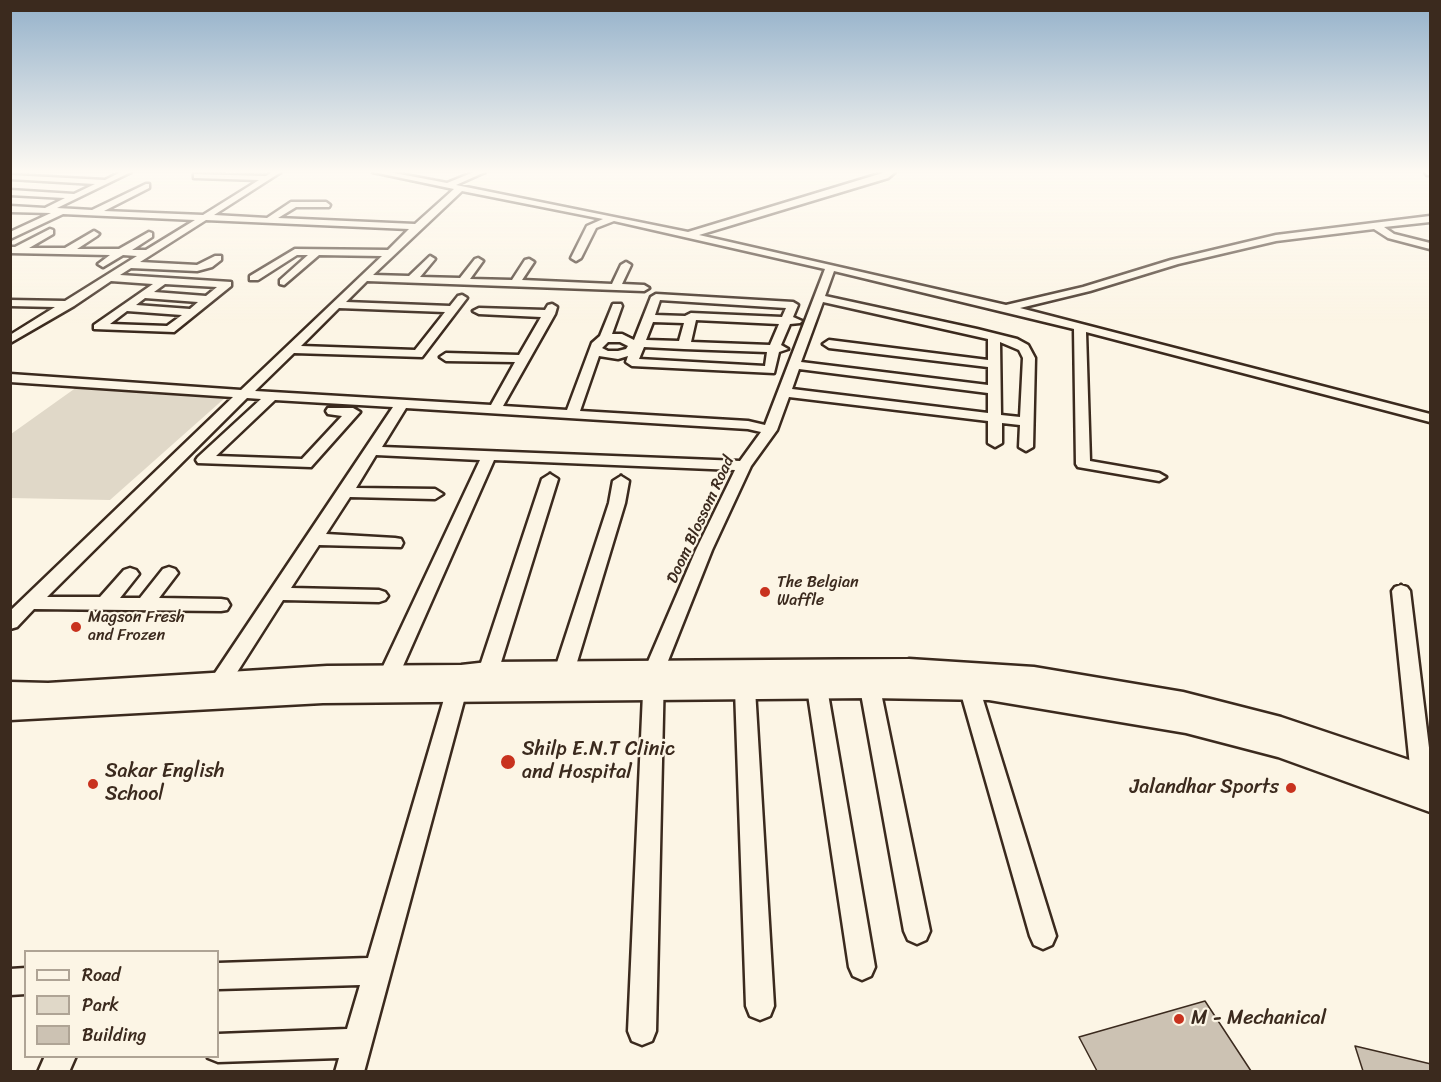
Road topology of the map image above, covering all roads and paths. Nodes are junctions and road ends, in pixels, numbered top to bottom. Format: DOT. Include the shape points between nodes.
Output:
graph roads {
  1 [pos="38,222"];
  2 [pos="196,222"];
  3 [pos="335,222"];
  4 [pos="422,222"];
  5 [pos="602,222"];
  6 [pos="634,222"];
  7 [pos="730,222"];
  8 [pos="1396,222"];
  9 [pos="1374,225"];
  10 [pos="417,227"];
  11 [pos="50,232"];
  12 [pos="94,234"];
  13 [pos="149,235"];
  14 [pos="688,235"];
  15 [pos="10,236"];
  16 [pos="1431,246"];
  17 [pos="14,250"];
  18 [pos="67,251"];
  19 [pos="318,251"];
  20 [pos="122,252"];
  21 [pos="150,253"];
  22 [pos="390,253"];
  23 [pos="218,258"];
  24 [pos="576,258"];
  25 [pos="430,259"];
  26 [pos="478,261"];
  27 [pos="529,262"];
  28 [pos="103,264"];
  29 [pos="130,265"];
  30 [pos="626,265"];
  31 [pos="830,269"];
  32 [pos="109,278"];
  33 [pos="254,278"];
  34 [pos="366,278"];
  35 [pos="412,279"];
  36 [pos="163,281"];
  37 [pos="463,281"];
  38 [pos="284,282"];
  39 [pos="515,283"];
  40 [pos="616,286"];
  41 [pos="644,288"];
  42 [pos="143,295"];
  43 [pos="462,298"];
  44 [pos="819,298"];
  45 [pos="208,299"];
  46 [pos="10,303"];
  47 [pos="70,304"];
  48 [pos="338,305"];
  49 [pos="617,306"];
  50 [pos="126,308"];
  51 [pos="1006,308"];
  52 [pos="452,311"];
  53 [pos="479,311"];
  54 [pos="192,312"];
  55 [pos="648,318"];
  56 [pos="690,320"];
  57 [pos="786,321"];
  58 [pos="810,322"];
  59 [pos="1080,326"];
  60 [pos="994,337"];
  61 [pos="605,338"];
  62 [pos="10,340"];
  63 [pos="639,343"];
  64 [pos="830,344"];
  65 [pos="684,345"];
  66 [pos="291,349"];
  67 [pos="774,349"];
  68 [pos="597,350"];
  69 [pos="800,350"];
  70 [pos="418,354"];
  71 [pos="446,357"];
  72 [pos="524,359"];
  73 [pos="994,364"];
  74 [pos="794,365"];
  75 [pos="408,368"];
  76 [pos="10,378"];
  77 [pos="994,390"];
  78 [pos="784,392"];
  79 [pos="244,394"];
  80 [pos="272,396"];
  81 [pos="331,400"];
  82 [pos="402,404"];
  83 [pos="494,411"];
  84 [pos="572,415"];
  85 [pos="1431,417"];
  86 [pos="995,418"];
  87 [pos="1026,422"];
  88 [pos="770,430"];
  89 [pos="995,443"];
  90 [pos="1026,447"];
  91 [pos="372,451"];
  92 [pos="490,454"];
  93 [pos="744,466"];
  94 [pos="1159,477"];
  95 [pos="550,479"];
  96 [pos="621,481"];
  97 [pos="345,492"];
  98 [pos="435,494"];
  99 [pos="313,539"];
  100 [pos="395,543"];
  101 [pos="169,573"];
  102 [pos="130,574"];
  103 [pos="1401,591"];
  104 [pos="277,594"];
  105 [pos="379,596"];
  106 [pos="31,603"];
  107 [pos="104,604"];
  108 [pos="145,604"];
  109 [pos="221,606"];
  110 [pos="10,622"];
  111 [pos="488,672"];
  112 [pos="564,672"];
  113 [pos="389,675"];
  114 [pos="654,680"];
  115 [pos="459,684"];
  116 [pos="981,684"];
  117 [pos="817,688"];
  118 [pos="870,688"];
  119 [pos="745,689"];
  120 [pos="216,690"];
  121 [pos="10,692"];
  122 [pos="10,709"];
  123 [pos="1428,785"];
  124 [pos="917,932"];
  125 [pos="1043,936"];
  126 [pos="862,967"];
  127 [pos="377,971"];
  128 [pos="219,976"];
  129 [pos="760,1006"];
  130 [pos="642,1031"];
  131 [pos="357,1043"];
  132 [pos="219,1048"];
  133 [pos="61,1058"];
  134 [pos="52,1071"];
  135 [pos="349,1071"];
  1 -- 15 [label="street"];
  2 -- 21 [label="street"];
  3 -- 10 [label="street"];
  4 -- 10 [label="street"];
  5 -- 24 [label="street" via="592,226"];
  6 -- 14 [label="street"];
  7 -- 14 [label="street"];
  8 -- 9 [label="street"];
  9 -- 16 [label="street" via="1391,236"];
  9 -- 51 [label="street" via="1276,238"];
  10 -- 22 [label="street"];
  11 -- 17 [label="street"];
  12 -- 18 [label="street"];
  13 -- 20 [label="street"];
  14 -- 31 [label="street"];
  17 -- 18 [label="street"];
  18 -- 20 [label="street"];
  19 -- 22 [label="street"];
  19 -- 33 [label="street" via="296,252"];
  19 -- 38 [label="street"];
  20 -- 21 [label="street"];
  20 -- 28 [label="street"];
  21 -- 29 [label="street"];
  22 -- 34 [label="street"];
  23 -- 29 [label="street" via="197,268"];
  25 -- 35 [label="street"];
  26 -- 37 [label="street"];
  27 -- 39 [label="street"];
  29 -- 32 [label="street"];
  30 -- 40 [label="street"];
  31 -- 44 [label="street, Doom Blossom Road"];
  31 -- 51 [label="street"];
  32 -- 36 [label="street"];
  32 -- 47 [label="street"];
  34 -- 35 [label="street"];
  34 -- 48 [label="street"];
  35 -- 37 [label="street"];
  36 -- 42 [label="street"];
  36 -- 45 [label="street" via="227,284"];
  37 -- 39 [label="street"];
  39 -- 40 [label="street" via="568,280"];
  40 -- 41 [label="street"];
  42 -- 45 [label="street"];
  42 -- 50 [label="street"];
  43 -- 52 [label="street"];
  44 -- 58 [label="street, Doom Blossom Road"];
  44 -- 60 [label="street"];
  45 -- 54 [label="street"];
  46 -- 47 [label="street"];
  47 -- 62 [label="street"];
  48 -- 52 [label="street"];
  48 -- 66 [label="street"];
  49 -- 61 [label="street"];
  50 -- 54 [label="street"];
  50 -- 54 [label="street" via="98,327 170,330"];
  51 -- 59 [label="street"];
  52 -- 70 [label="street"];
  53 -- 72 [label="street" via="550,310"];
  55 -- 56 [label="street"];
  55 -- 57 [label="street" via="656,297 793,305"];
  55 -- 63 [label="street"];
  56 -- 57 [label="street" via="691,316"];
  56 -- 65 [label="street"];
  57 -- 58 [label="street"];
  57 -- 67 [label="street"];
  58 -- 69 [label="street, Doom Blossom Road"];
  59 -- 85 [label="street"];
  59 -- 94 [label="street" via="1083,464"];
  60 -- 73 [label="street"];
  60 -- 87 [label="street" via="1019,345 1029,358"];
  61 -- 68 [label="street" via="598,343"];
  61 -- 68 [label="street" via="622,338 635,345 631,352 618,355"];
  63 -- 65 [label="street"];
  63 -- 67 [label="street" via="632,362 770,370"];
  64 -- 73 [label="street"];
  65 -- 67 [label="street"];
  66 -- 70 [label="street"];
  66 -- 79 [label="street"];
  67 -- 69 [label="street"];
  68 -- 84 [label="street"];
  69 -- 74 [label="street, Doom Blossom Road"];
  70 -- 75 [label="street"];
  71 -- 72 [label="street"];
  72 -- 83 [label="street"];
  73 -- 77 [label="street"];
  74 -- 77 [label="street"];
  74 -- 78 [label="street, Doom Blossom Road"];
  76 -- 79 [label="street"];
  77 -- 86 [label="street"];
  78 -- 86 [label="street"];
  78 -- 88 [label="street, Doom Blossom Road"];
  79 -- 80 [label="street"];
  79 -- 106 [label="street"];
  80 -- 81 [label="street"];
  80 -- 81 [label="street" via="203,460 306,464 353,412 324,411"];
  81 -- 82 [label="street"];
  82 -- 83 [label="street"];
  82 -- 91 [label="street"];
  83 -- 84 [label="street"];
  84 -- 88 [label="street"];
  86 -- 87 [label="street"];
  86 -- 89 [label="street"];
  87 -- 90 [label="street"];
  88 -- 93 [label="street, Doom Blossom Road"];
  91 -- 92 [label="street"];
  91 -- 97 [label="street"];
  92 -- 93 [label="street"];
  92 -- 113 [label="street"];
  93 -- 114 [label="street, Doom Blossom Road" via="704,550"];
  95 -- 111 [label="street"];
  96 -- 112 [label="street"];
  97 -- 98 [label="street"];
  97 -- 99 [label="street"];
  99 -- 100 [label="street"];
  99 -- 104 [label="street"];
  101 -- 108 [label="street"];
  102 -- 107 [label="street"];
  103 -- 123 [label="street"];
  104 -- 105 [label="street"];
  104 -- 120 [label="street"];
  106 -- 107 [label="street"];
  106 -- 110 [label="street"];
  107 -- 108 [label="street"];
  108 -- 109 [label="street"];
  111 -- 112 [label="main road"];
  111 -- 115 [label="main road"];
  112 -- 114 [label="main road"];
  113 -- 115 [label="main road"];
  113 -- 120 [label="main road"];
  114 -- 115 [label="main road"];
  114 -- 116 [label="main road" via="909,669"];
  114 -- 119 [label="main road"];
  114 -- 130 [label="street"];
  115 -- 120 [label="main road" via="323,693"];
  115 -- 127 [label="street"];
  116 -- 118 [label="main road"];
  116 -- 123 [label="main road" via="1197,724"];
  116 -- 125 [label="street"];
  117 -- 118 [label="main road"];
  117 -- 119 [label="main road"];
  117 -- 126 [label="street"];
  118 -- 124 [label="street"];
  119 -- 129 [label="street"];
  120 -- 121 [label="main road"];
  120 -- 122 [label="main road"];
  127 -- 128 [label="street"];
  127 -- 131 [label="street"];
  131 -- 132 [label="street"];
  131 -- 135 [label="street"];
  133 -- 134 [label="street"];
}
